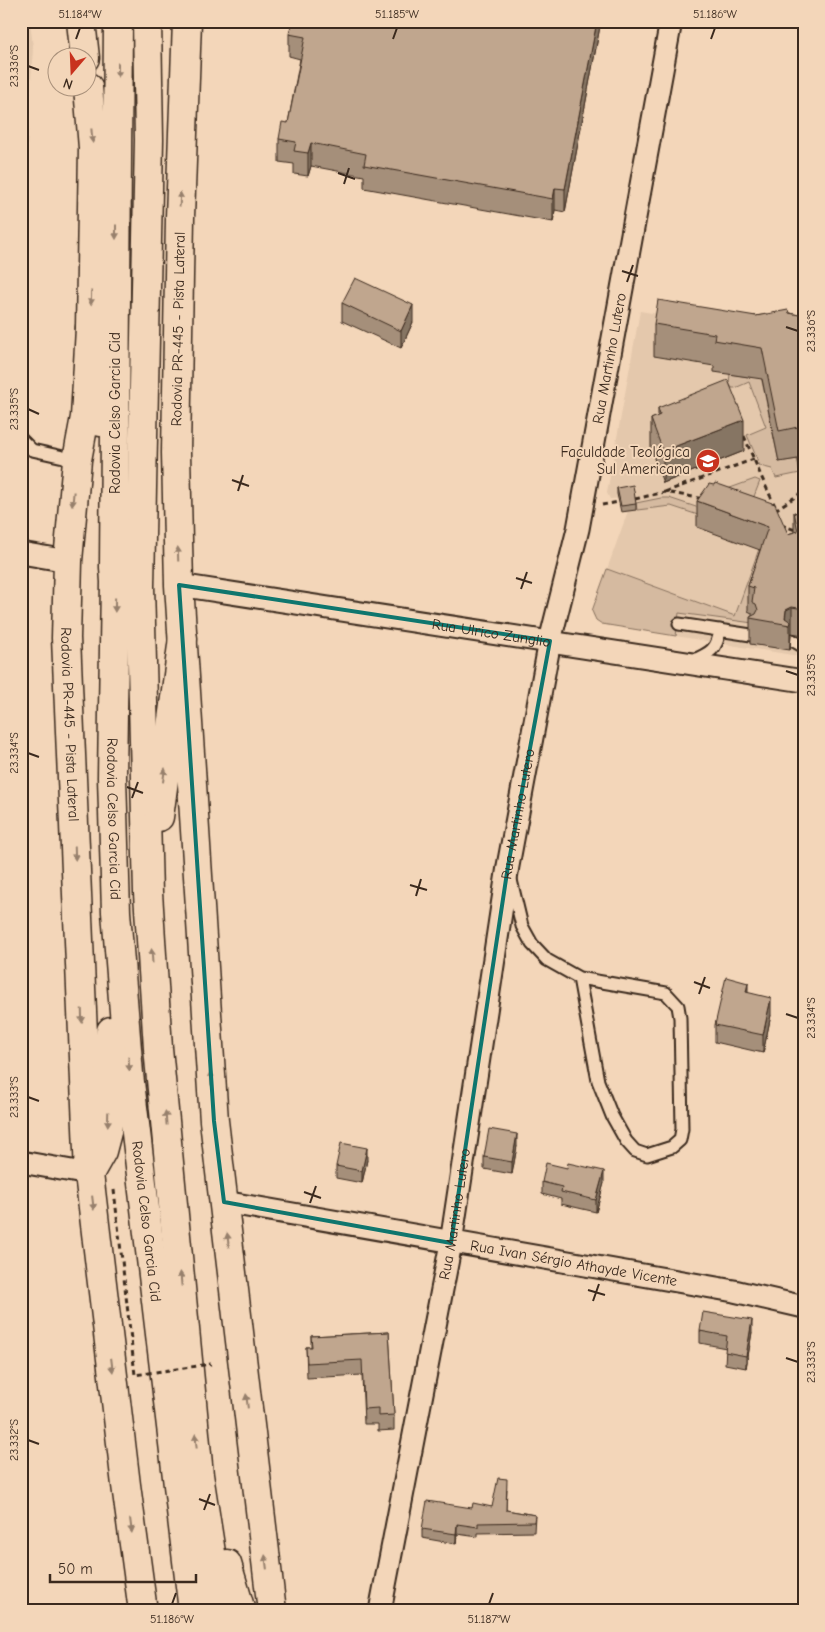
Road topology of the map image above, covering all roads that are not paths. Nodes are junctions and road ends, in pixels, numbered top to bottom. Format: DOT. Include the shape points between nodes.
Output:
graph roads {
  1 [pos="81,21"];
  2 [pos="118,21"];
  3 [pos="147,21"];
  4 [pos="187,21"];
  5 [pos="671,21"];
  6 [pos="84,48"];
  7 [pos="89,98"];
  8 [pos="90,328"];
  9 [pos="21,439"];
  10 [pos="77,460"];
  11 [pos="21,554"];
  12 [pos="68,561"];
  13 [pos="114,567"];
  14 [pos="179,585"];
  15 [pos="680,624"];
  16 [pos="720,630"];
  17 [pos="751,635"];
  18 [pos="183,638"];
  19 [pos="792,640"];
  20 [pos="550,641"];
  21 [pos="804,647"];
  22 [pos="689,663"];
  23 [pos="804,681"];
  24 [pos="508,866"];
  25 [pos="148,893"];
  26 [pos="116,912"];
  27 [pos="578,978"];
  28 [pos="21,1162"];
  29 [pos="89,1174"];
  30 [pos="224,1202"];
  31 [pos="451,1243"];
  32 [pos="804,1307"];
  33 [pos="199,1475"];
  34 [pos="138,1577"];
  35 [pos="126,1611"];
  36 [pos="142,1611"];
  37 [pos="194,1611"];
  38 [pos="220,1611"];
  39 [pos="241,1611"];
  40 [pos="272,1611"];
  41 [pos="380,1611"];
  1 -- 6 [label="main road"];
  2 -- 13 [label="main road, Rodovia Celso Garcia Cid, one-way"];
  3 -- 25 [label="main road, Rodovia Celso Garcia Cid" via="149,140 140,586"];
  14 -- 4 [label="main road, Rodovia PR-445 - Pista Lateral, one-way" via="176,453"];
  5 -- 20 [label="street, Rua Martinho Lutero" via="580,522"];
  7 -- 8 [label="main road, one-way" via="93,148"];
  8 -- 10 [label="main road, Rodovia PR-445 - Pista Lateral" via="85,417"];
  8 -- 13 [label="main road"];
  9 -- 10 [label="lane" via="32,450"];
  10 -- 12 [label="main road, Rodovia PR-445 - Pista Lateral, one-way"];
  11 -- 12 [label="street"];
  12 -- 29 [label="main road, Rodovia PR-445 - Pista Lateral, one-way" via="66,638"];
  13 -- 26 [label="main road, Rodovia Celso Garcia Cid, one-way" via="112,777"];
  14 -- 18 [label="main road, Rodovia PR-445 - Pista Lateral"];
  14 -- 20 [label="street, Rua Ulrico Zunglio"];
  15 -- 16 [label="lane"];
  16 -- 17 [label="lane"];
  16 -- 22 [label="lane" via="718,643 712,651"];
  25 -- 18 [label="main road, one-way"];
  30 -- 18 [label="main road, one-way" via="214,1121"];
  19 -- 21 [label="lane"];
  20 -- 22 [label="street, Rua Ulrico Zunglio"];
  20 -- 24 [label="street, Rua Martinho Lutero"];
  22 -- 23 [label="street, Rua Ulrico Zunglio"];
  24 -- 27 [label="lane" via="522,926 532,944 547,960"];
  24 -- 31 [label="street, Rua Martinho Lutero"];
  33 -- 25 [label="main road, Rodovia Celso Garcia Cid, one-way" via="158,1048"];
  26 -- 29 [label="main road, one-way" via="107,1132 102,1151"];
  26 -- 37 [label="main road, Rodovia Celso Garcia Cid, one-way" via="129,1074"];
  27 -- 27 [label="lane" via="598,1081 612,1116 635,1152 648,1155 672,1147 680,1140 682,1129 678,1006 666,993"];
  28 -- 29 [label="street"];
  29 -- 34 [label="main road, one-way"];
  30 -- 31 [label="street, Rua Ivan Sérgio Athayde Vicente"];
  40 -- 30 [label="main road, one-way"];
  31 -- 32 [label="street, Rua Ivan Sérgio Athayde Vicente" via="734,1291"];
  31 -- 41 [label="street, Rua Martinho Lutero"];
  33 -- 38 [label="main road, Rodovia Celso Garcia Cid"];
  33 -- 39 [label="main road"];
  34 -- 35 [label="main road"];
  34 -- 36 [label="main road"];
}
